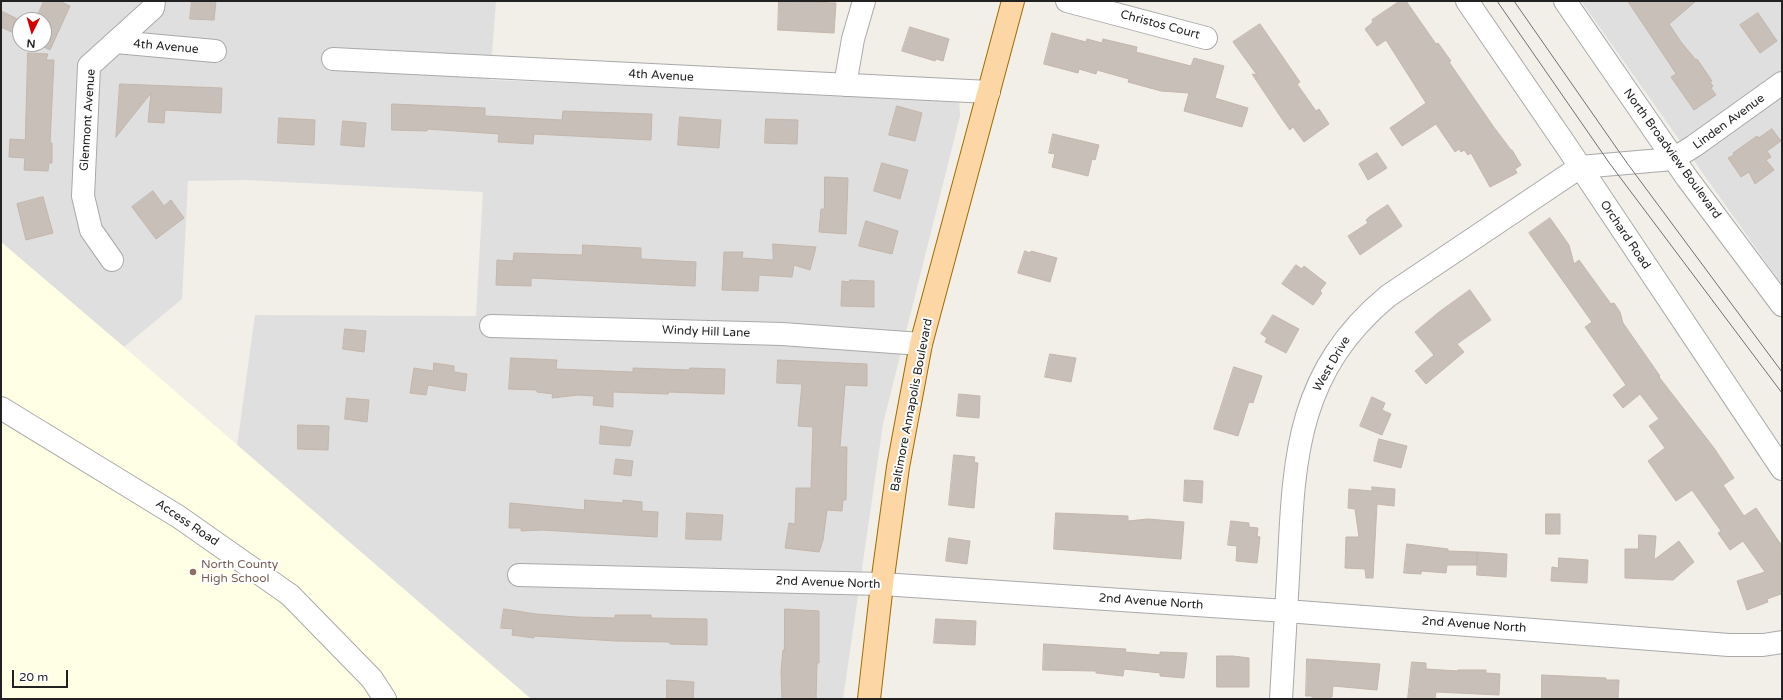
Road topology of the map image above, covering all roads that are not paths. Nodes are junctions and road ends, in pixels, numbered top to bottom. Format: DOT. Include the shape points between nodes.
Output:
graph roads {
  1 [pos="154,1"];
  2 [pos="864,1"];
  3 [pos="1013,1"];
  4 [pos="1067,1"];
  5 [pos="1467,1"];
  6 [pos="1565,1"];
  7 [pos="1206,38"];
  8 [pos="116,42"];
  9 [pos="215,51"];
  10 [pos="333,59"];
  11 [pos="1782,83"];
  12 [pos="845,85"];
  13 [pos="989,92"];
  14 [pos="1674,159"];
  15 [pos="1580,166"];
  16 [pos="112,260"];
  17 [pos="1782,306"];
  18 [pos="492,326"];
  19 [pos="921,344"];
  20 [pos="1,408"];
  21 [pos="1782,469"];
  22 [pos="519,575"];
  23 [pos="882,584"];
  24 [pos="1286,611"];
  25 [pos="1782,642"];
  26 [pos="385,699"];
  27 [pos="869,699"];
  28 [pos="1281,699"];
  1 -- 8 [label="street, Glenmont Avenue" via="153,8"];
  2 -- 12 [label="street" via="853,39"];
  3 -- 13 [label="main road, Baltimore Annapolis Boulevard"];
  4 -- 7 [label="street, Christos Court"];
  5 -- 15 [label="street, Orchard Road"];
  6 -- 14 [label="street, North Broadview Boulevard"];
  8 -- 9 [label="street, 4th Avenue"];
  8 -- 16 [label="street, Glenmont Avenue" via="89,66 83,196 91,230"];
  10 -- 12 [label="street, 4th Avenue"];
  11 -- 14 [label="street, Linden Avenue"];
  12 -- 13 [label="street, 4th Avenue"];
  13 -- 19 [label="main road, Baltimore Annapolis Boulevard"];
  14 -- 15 [label="street, Linden Avenue"];
  14 -- 17 [label="street, North Broadview Boulevard"];
  15 -- 21 [label="street, Orchard Road"];
  15 -- 24 [label="street, West Drive" via="1388,296 1352,329 1336,352 1321,378 1299,441 1292,488"];
  18 -- 19 [label="street, Windy Hill Lane" via="782,334"];
  19 -- 23 [label="main road, Baltimore Annapolis Boulevard" via="898,467"];
  20 -- 26 [label="street, Access Road" via="179,517 290,595 372,680"];
  22 -- 23 [label="street, 2nd Avenue North"];
  23 -- 24 [label="street, 2nd Avenue North"];
  23 -- 27 [label="main road, Baltimore Annapolis Boulevard"];
  24 -- 25 [label="street, 2nd Avenue North" via="1729,645"];
  24 -- 28 [label="street, West Drive"];
}
